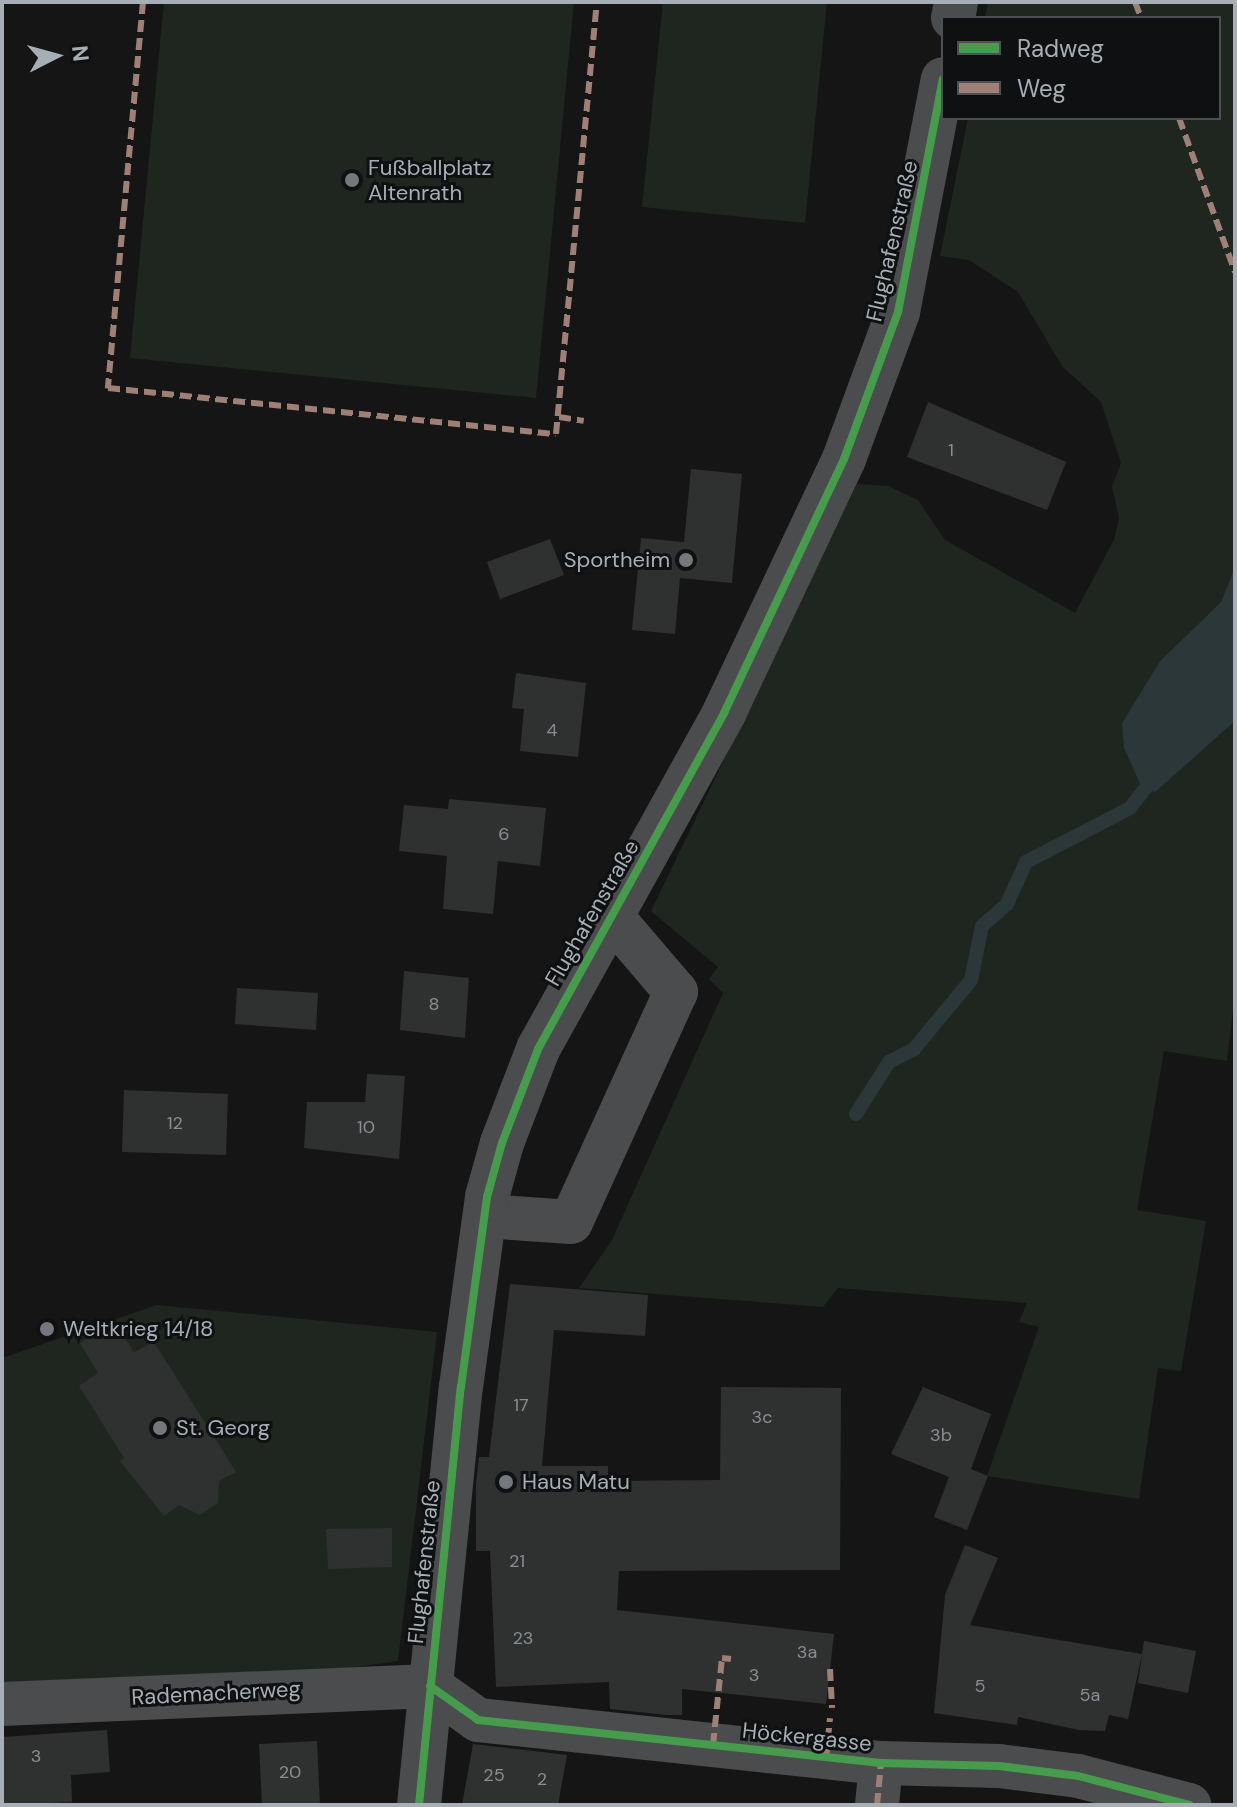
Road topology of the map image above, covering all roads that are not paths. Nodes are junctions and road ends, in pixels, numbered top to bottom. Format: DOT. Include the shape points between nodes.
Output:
graph roads {
  1 [pos="941,89"];
  2 [pos="611,916"];
  3 [pos="485,1216"];
  4 [pos="430,1686"];
  5 [pos="2,1704"];
  6 [pos="879,1784"];
  7 [pos="419,1805"];
  8 [pos="1189,1805"];
  1 -- 2 [label="street, Flughafenstraße" via="898,312 844,459 724,713"];
  2 -- 3 [label="street, Flughafenstraße" via="518,1096"];
  2 -- 3 [label="street" via="676,992 571,1222"];
  3 -- 4 [label="street, Flughafenstraße"];
  4 -- 5 [label="street, Rademacherweg"];
  4 -- 6 [label="street, Höckergasse" via="478,1720"];
  4 -- 7 [label="street, Flughafenstraße"];
  6 -- 8 [label="street, Höckergasse" via="1078,1776"];
}
